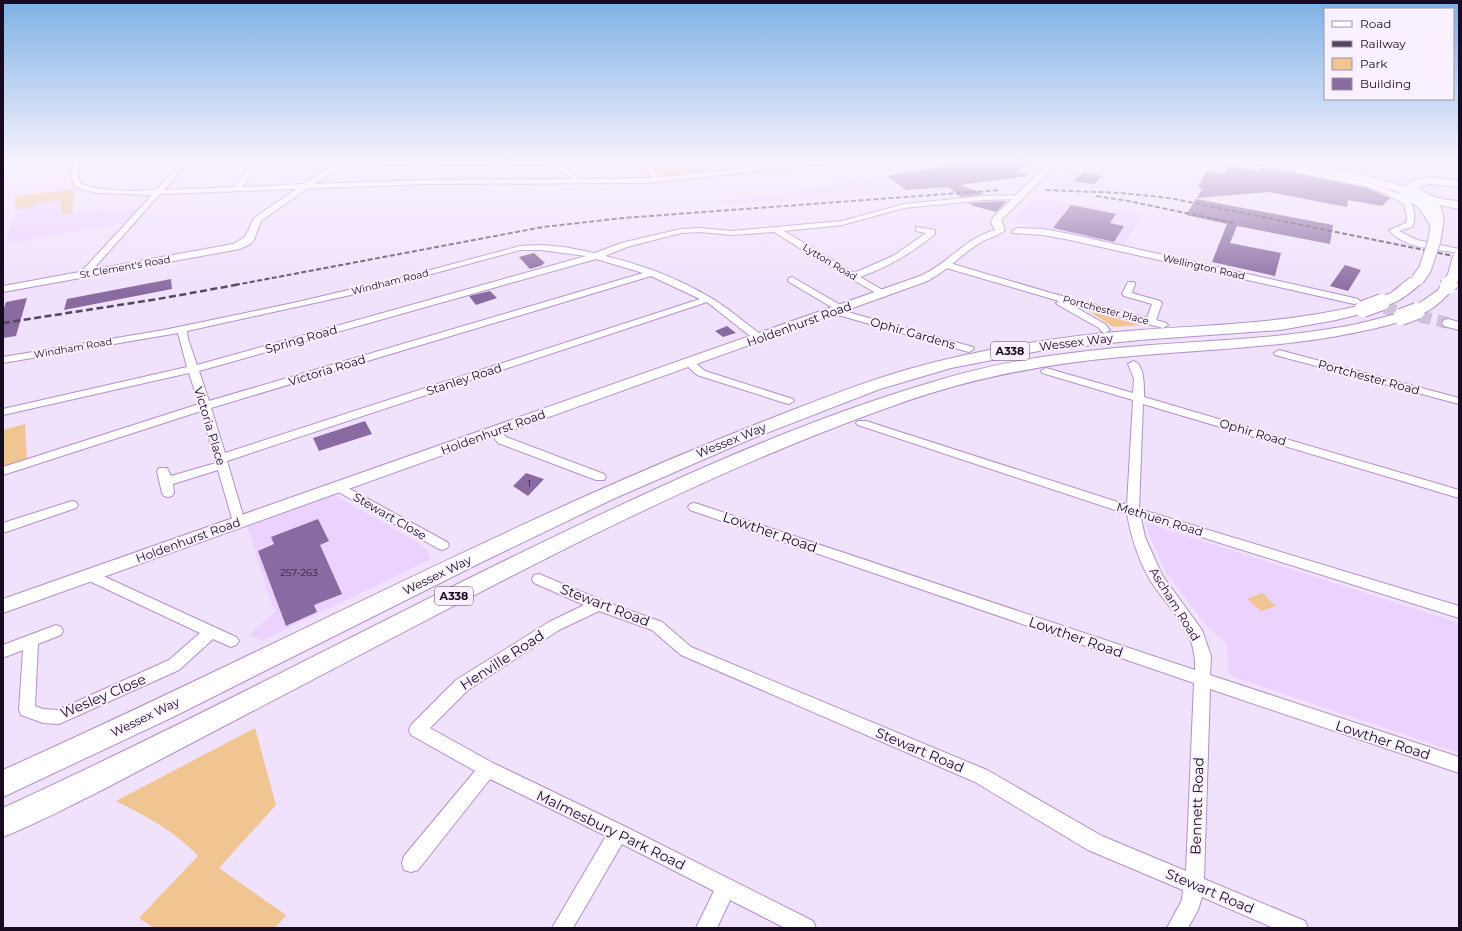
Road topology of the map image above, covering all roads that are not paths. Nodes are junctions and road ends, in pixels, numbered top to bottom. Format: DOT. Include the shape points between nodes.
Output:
graph roads {
  1 [pos="147,205"];
  2 [pos="278,205"];
  3 [pos="909,205"];
  4 [pos="1009,205"];
  5 [pos="1020,205"];
  6 [pos="1408,205"];
  7 [pos="1423,205"];
  8 [pos="1434,205"];
  9 [pos="1436,225"];
  10 [pos="919,229"];
  11 [pos="777,230"];
  12 [pos="1009,231"];
  13 [pos="1459,251"];
  14 [pos="596,256"];
  15 [pos="1459,257"];
  16 [pos="946,265"];
  17 [pos="651,273"];
  18 [pos="84,274"];
  19 [pos="854,276"];
  20 [pos="792,280"];
  21 [pos="1131,284"];
  22 [pos="3,289"];
  23 [pos="883,294"];
  24 [pos="1048,295"];
  25 [pos="708,299"];
  26 [pos="1359,305"];
  27 [pos="837,310"];
  28 [pos="1151,321"];
  29 [pos="1163,325"];
  30 [pos="182,329"];
  31 [pos="1104,330"];
  32 [pos="758,338"];
  33 [pos="969,349"];
  34 [pos="1279,353"];
  35 [pos="3,360"];
  36 [pos="689,362"];
  37 [pos="1133,364"];
  38 [pos="193,369"];
  39 [pos="1046,371"];
  40 [pos="1138,399"];
  41 [pos="789,401"];
  42 [pos="1459,401"];
  43 [pos="205,406"];
  44 [pos="3,412"];
  45 [pos="862,423"];
  46 [pos="495,431"];
  47 [pos="221,462"];
  48 [pos="3,471"];
  49 [pos="600,477"];
  50 [pos="166,482"];
  51 [pos="339,487"];
  52 [pos="1459,494"];
  53 [pos="72,505"];
  54 [pos="694,506"];
  55 [pos="1133,511"];
  56 [pos="239,522"];
  57 [pos="3,528"];
  58 [pos="442,545"];
  59 [pos="90,575"];
  60 [pos="539,579"];
  61 [pos="598,605"];
  62 [pos="3,606"];
  63 [pos="1459,612"];
  64 [pos="56,631"];
  65 [pos="211,632"];
  66 [pos="31,641"];
  67 [pos="231,641"];
  68 [pos="5,651"];
  69 [pos="1201,679"];
  70 [pos="418,730"];
  71 [pos="66,756"];
  72 [pos="1459,765"];
  73 [pos="487,769"];
  74 [pos="3,781"];
  75 [pos="3,784"];
  76 [pos="75,789"];
  77 [pos="3,824"];
  78 [pos="3,827"];
  79 [pos="618,832"];
  80 [pos="410,863"];
  81 [pos="1194,885"];
  82 [pos="726,888"];
  83 [pos="562,928"];
  84 [pos="706,928"];
  85 [pos="806,928"];
  86 [pos="1177,928"];
  87 [pos="1298,928"];
  1 -- 18 [label="street"];
  2 -- 18 [label="street, St Clement's Road" via="257,220 250,238 236,247"];
  3 -- 11 [label="street, Spring Road" via="842,223"];
  4 -- 12 [label="street" via="996,223"];
  5 -- 12 [label="street" via="1006,219"];
  6 -- 13 [label="street" via="1411,222 1405,228 1393,230 1397,235"];
  7 -- 9 [label="main road"];
  8 -- 9 [label="main road, Wessex Way / A338" via="1439,216"];
  9 -- 26 [label="main road, Wessex Way / A338, bridge" via="1434,242 1425,269 1418,279 1396,296 1382,302"];
  10 -- 19 [label="street" via="932,232 896,259"];
  11 -- 14 [label="street, Spring Road" via="732,233 681,231 624,245"];
  11 -- 19 [label="street, Lytton Road"];
  12 -- 16 [label="street, Holdenhurst Road" via="967,246"];
  12 -- 26 [label="street, Wellington Road" via="1054,234"];
  14 -- 17 [label="street, Windham Road"];
  14 -- 30 [label="street, Windham Road" via="546,247 520,248 394,282"];
  14 -- 38 [label="street, Spring Road"];
  15 -- 76 [label="main road, Wessex Way / A338, bridge" via="1454,275 1442,294 1418,311 1372,326 1328,334 1103,354 1042,362 961,378 891,400 742,459 631,508"];
  16 -- 23 [label="street, Holdenhurst Road" via="924,279"];
  16 -- 24 [label="street, Portchester Place"];
  17 -- 25 [label="street, Windham Road" via="676,282"];
  17 -- 43 [label="street, Victoria Road"];
  18 -- 22 [label="street, St Clement's Road"];
  19 -- 23 [label="street, Lytton Road"];
  20 -- 27 [label="street, Ophir Gardens"];
  21 -- 28 [label="street" via="1128,294 1157,303"];
  23 -- 27 [label="street, Holdenhurst Road"];
  24 -- 28 [label="street, Portchester Place"];
  24 -- 31 [label="street, Portchester Place" via="1102,326"];
  25 -- 32 [label="street, Windham Road"];
  25 -- 47 [label="street, Stanley Road"];
  26 -- 71 [label="main road, Wessex Way / A338" via="1339,315 1281,324 1050,345 962,360 886,381 760,428 624,486"];
  27 -- 32 [label="street, Holdenhurst Road"];
  27 -- 33 [label="street, Ophir Gardens"];
  28 -- 29 [label="street, Portchester Place"];
  30 -- 35 [label="street, Windham Road"];
  30 -- 38 [label="street, Victoria Place"];
  32 -- 36 [label="street, Holdenhurst Road"];
  34 -- 42 [label="street, Portchester Road"];
  36 -- 41 [label="street" via="701,373"];
  36 -- 46 [label="street, Holdenhurst Road"];
  37 -- 40 [label="street, Ascham Road" via="1139,379"];
  38 -- 43 [label="street, Victoria Place"];
  38 -- 44 [label="street, Spring Road"];
  39 -- 40 [label="street, Ophir Road"];
  40 -- 52 [label="street, Ophir Road"];
  40 -- 55 [label="street, Ascham Road"];
  43 -- 47 [label="street, Victoria Place"];
  43 -- 48 [label="street, Victoria Road"];
  45 -- 55 [label="street, Methuen Road"];
  46 -- 49 [label="street" via="502,440"];
  46 -- 51 [label="street, Holdenhurst Road"];
  47 -- 50 [label="street, Stanley Road"];
  47 -- 56 [label="street, Victoria Place"];
  51 -- 56 [label="street, Holdenhurst Road"];
  51 -- 58 [label="street, Stewart Close"];
  53 -- 57 [label="street"];
  54 -- 69 [label="street, Lowther Road"];
  55 -- 63 [label="street, Methuen Road"];
  55 -- 69 [label="street, Ascham Road" via="1138,537 1156,577 1191,625 1200,644 1203,656"];
  56 -- 59 [label="street, Holdenhurst Road"];
  59 -- 62 [label="street, Holdenhurst Road"];
  59 -- 65 [label="street"];
  60 -- 61 [label="street, Stewart Road"];
  61 -- 70 [label="street, Henville Road" via="554,626 462,685"];
  61 -- 81 [label="street, Stewart Road" via="657,626 686,651 981,776 1072,831"];
  64 -- 66 [label="street"];
  65 -- 66 [label="street, Wesley Close" via="174,665 59,717 43,716 27,710"];
  65 -- 67 [label="street"];
  66 -- 68 [label="street"];
  69 -- 72 [label="street, Lowther Road"];
  69 -- 81 [label="street, Bennett Road"];
  70 -- 73 [label="street, Malmesbury Park Road"];
  71 -- 74 [label="main road"];
  71 -- 75 [label="main road, Wessex Way / A338"];
  73 -- 79 [label="street, Malmesbury Park Road"];
  73 -- 80 [label="street"];
  76 -- 77 [label="main road, Wessex Way / A338"];
  76 -- 78 [label="main road"];
  79 -- 82 [label="street, Malmesbury Park Road"];
  79 -- 83 [label="street"];
  81 -- 86 [label="street, Bennett Road" via="1191,903"];
  81 -- 87 [label="street, Stewart Road"];
  82 -- 84 [label="street"];
  82 -- 85 [label="street, Malmesbury Park Road"];
}
